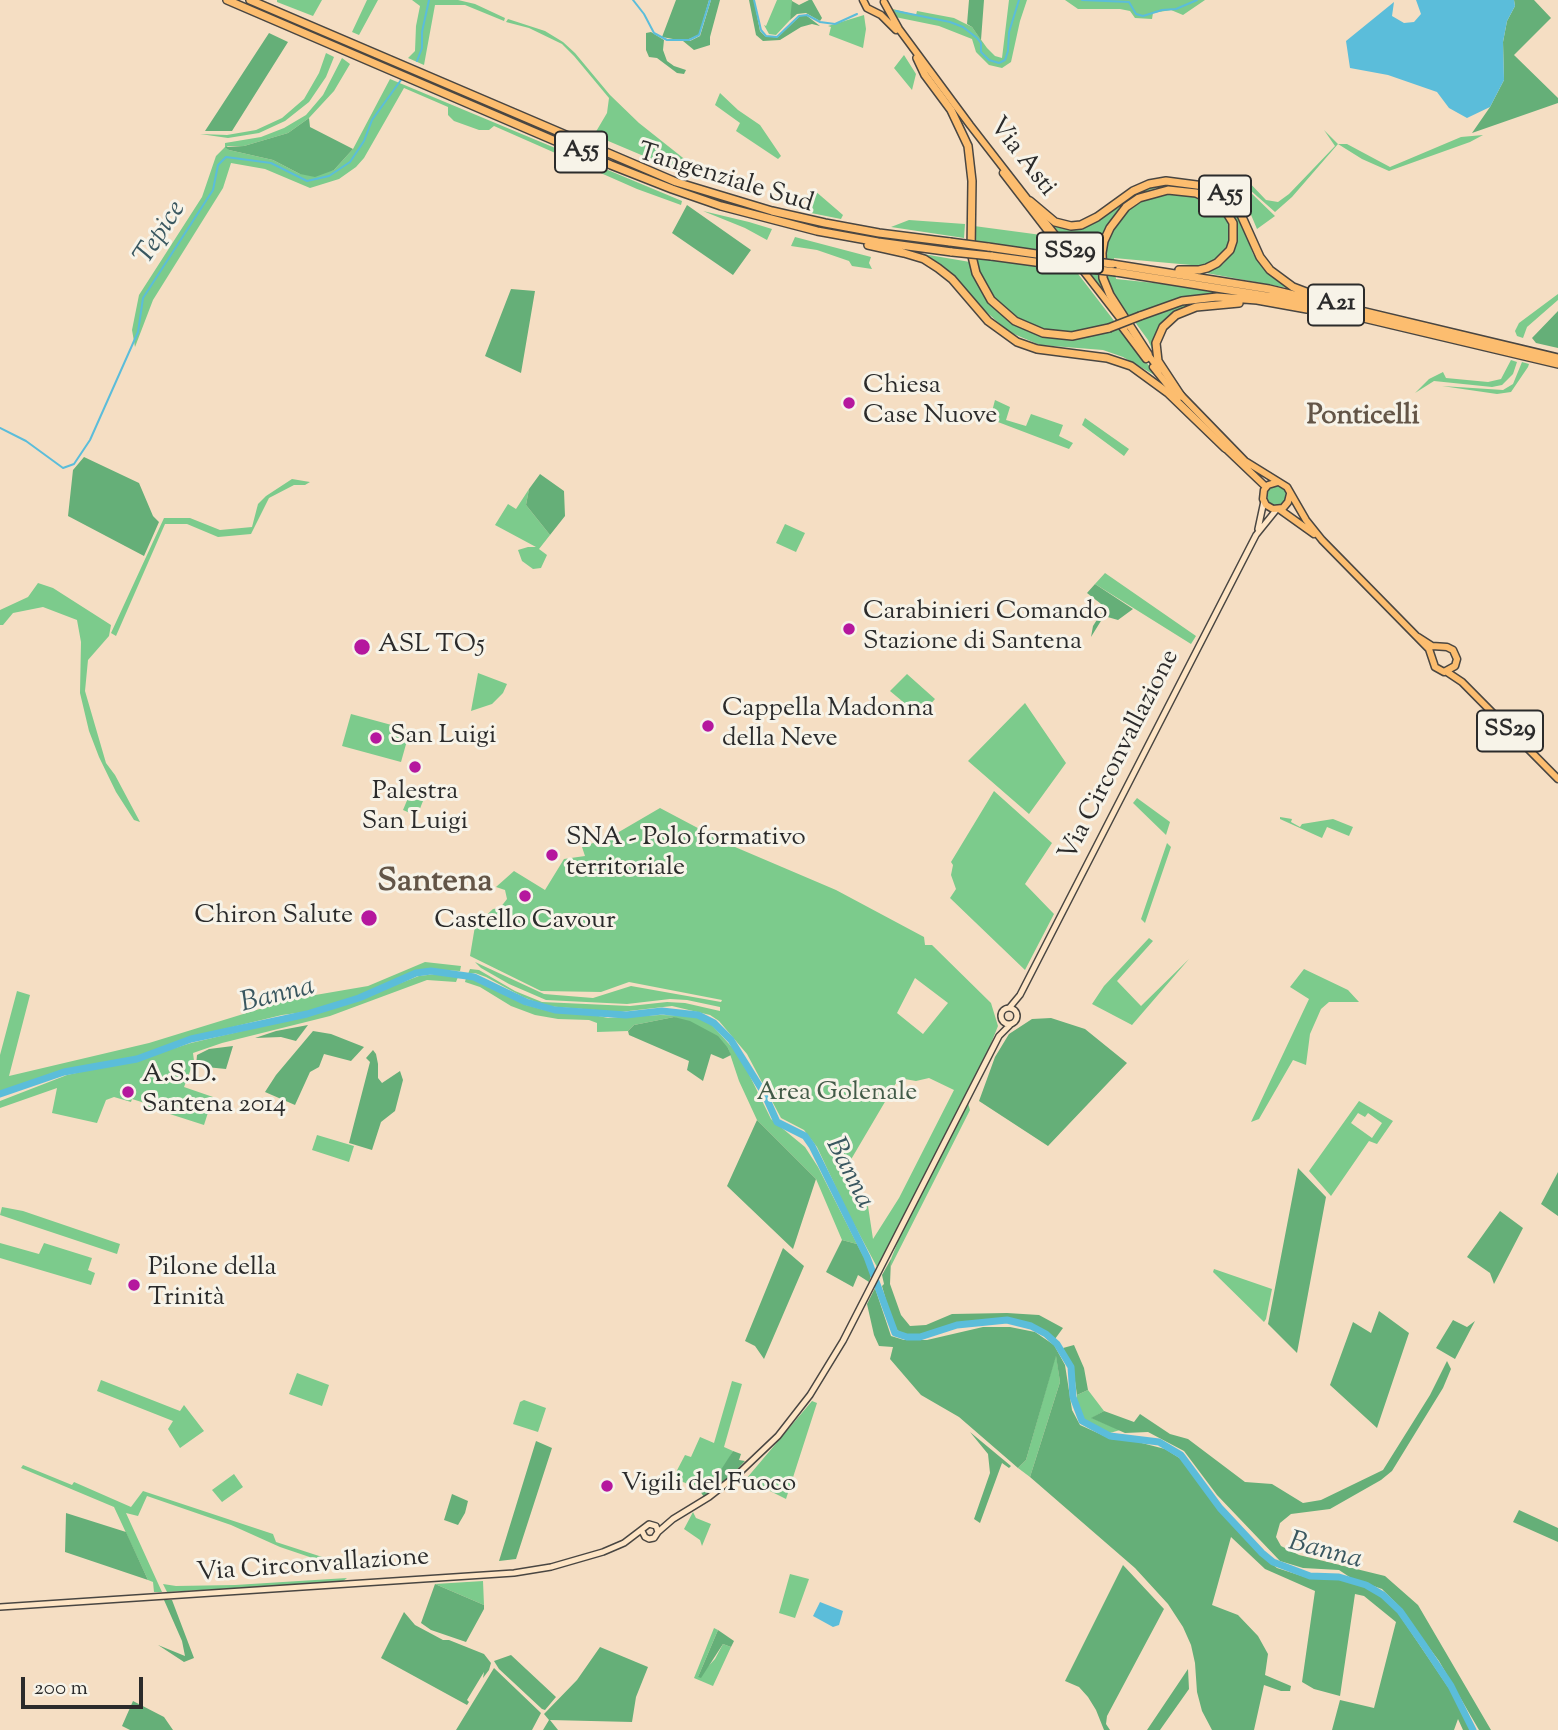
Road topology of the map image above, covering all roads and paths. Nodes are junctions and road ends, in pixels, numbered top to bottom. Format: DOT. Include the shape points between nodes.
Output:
graph roads {
  1 [pos="227,0"];
  2 [pos="250,0"];
  3 [pos="863,0"];
  4 [pos="885,1"];
  5 [pos="875,10"];
  6 [pos="917,58"];
  7 [pos="1030,201"];
  8 [pos="817,231"];
  9 [pos="1112,264"];
  10 [pos="1301,308"];
  11 [pos="1385,316"];
  12 [pos="1365,318"];
  13 [pos="1148,354"];
  14 [pos="1558,358"];
  15 [pos="1558,364"];
  16 [pos="1181,396"];
  17 [pos="1225,448"];
  18 [pos="1278,482"];
  19 [pos="1266,487"];
  20 [pos="1290,494"];
  21 [pos="1264,501"];
  22 [pos="1278,509"];
  23 [pos="1290,518"];
  24 [pos="1268,519"];
  25 [pos="1256,535"];
  26 [pos="1322,540"];
  27 [pos="1418,637"];
  28 [pos="1438,648"];
  29 [pos="1432,656"];
  30 [pos="1455,666"];
  31 [pos="1447,672"];
  32 [pos="1462,682"];
  33 [pos="1558,779"];
  34 [pos="1020,995"];
  35 [pos="1010,1007"];
  36 [pos="1017,1012"];
  37 [pos="1002,1020"];
  38 [pos="1011,1024"];
  39 [pos="999,1036"];
  40 [pos="673,1519"];
  41 [pos="654,1525"];
  42 [pos="642,1531"];
  43 [pos="658,1532"];
  44 [pos="647,1539"];
  45 [pos="624,1543"];
  46 [pos="0,1607"];
  1 -- 8 [label="highway, Tangenziale Sud / A55" via="660,185"];
  2 -- 9 [label="highway, Tangenziale Sud / A55, bridge" via="676,182 825,223"];
  3 -- 5 [label="main road, Via Asti" via="867,8"];
  4 -- 5 [label="main road"];
  4 -- 7 [label="main road, Via Asti / SS29" via="899,29"];
  5 -- 6 [label="main road, Via Asti / SS29"];
  6 -- 10 [label="highway, bridge" via="968,146 971,253 976,273 991,300 1015,321 1043,333 1072,336 1109,328 1182,301 1217,297"];
  6 -- 17 [label="main road, Via Asti / SS29" via="1167,385"];
  7 -- 11 [label="highway, A55" via="1055,222 1071,226 1097,217 1149,184 1176,181 1204,186 1238,208 1260,257 1281,279 1303,292"];
  7 -- 13 [label="main road, Via Asti / SS29"];
  8 -- 12 [label="highway, Tangenziale Sud / A55, bridge" via="1251,292"];
  8 -- 17 [label="highway" via="924,259 952,279 988,321 1017,342 1132,366 1168,393"];
  9 -- 11 [label="highway, A21" via="1259,287"];
  9 -- 13 [label="highway, A55" via="1183,271 1207,268 1230,250 1233,223 1212,198 1168,190 1139,198 1110,228 1102,253 1106,289"];
  10 -- 12 [label="highway"];
  10 -- 16 [label="highway" via="1213,303 1169,320 1159,335 1156,353"];
  11 -- 14 [label="highway, A21"];
  12 -- 15 [label="highway"];
  13 -- 16 [label="main road, Via Asti / SS29"];
  16 -- 18 [label="main road, Via Asti / SS29" via="1245,461"];
  17 -- 19 [label="main road, Via Asti / SS29"];
  18 -- 19 [label="main road"];
  18 -- 20 [label="main road"];
  19 -- 21 [label="main road"];
  20 -- 22 [label="main road" via="1286,506"];
  20 -- 26 [label="main road"];
  21 -- 22 [label="main road"];
  21 -- 25 [label="main road, Via Circonvallazione"];
  22 -- 23 [label="main road"];
  22 -- 24 [label="main road, Via Circonvallazione"];
  23 -- 24 [label="main road"];
  23 -- 26 [label="main road"];
  24 -- 25 [label="main road, Via Circonvallazione"];
  25 -- 34 [label="main road, Via Circonvallazione"];
  26 -- 27 [label="main road"];
  27 -- 28 [label="main road"];
  27 -- 29 [label="main road"];
  28 -- 29 [label="main road"];
  28 -- 30 [label="main road" via="1453,650"];
  29 -- 31 [label="main road" via="1435,667"];
  30 -- 31 [label="main road"];
  30 -- 32 [label="main road"];
  31 -- 32 [label="main road"];
  32 -- 33 [label="main road, SS29"];
  34 -- 35 [label="main road, Via Circonvallazione"];
  34 -- 36 [label="main road, Via Circonvallazione"];
  35 -- 36 [label="main road"];
  35 -- 37 [label="main road" via="1003,1010"];
  36 -- 38 [label="main road"];
  37 -- 38 [label="main road"];
  37 -- 39 [label="main road"];
  38 -- 39 [label="main road"];
  39 -- 40 [label="main road" via="831,1362 764,1450 709,1497"];
  40 -- 41 [label="main road"];
  40 -- 43 [label="main road"];
  41 -- 42 [label="main road" via="646,1524"];
  41 -- 43 [label="main road"];
  42 -- 44 [label="main road"];
  42 -- 45 [label="main road, Via Circonvallazione"];
  43 -- 44 [label="main road"];
  44 -- 45 [label="main road, Via Circonvallazione"];
  45 -- 46 [label="main road, Via Circonvallazione" via="563,1563 506,1574"];
}
